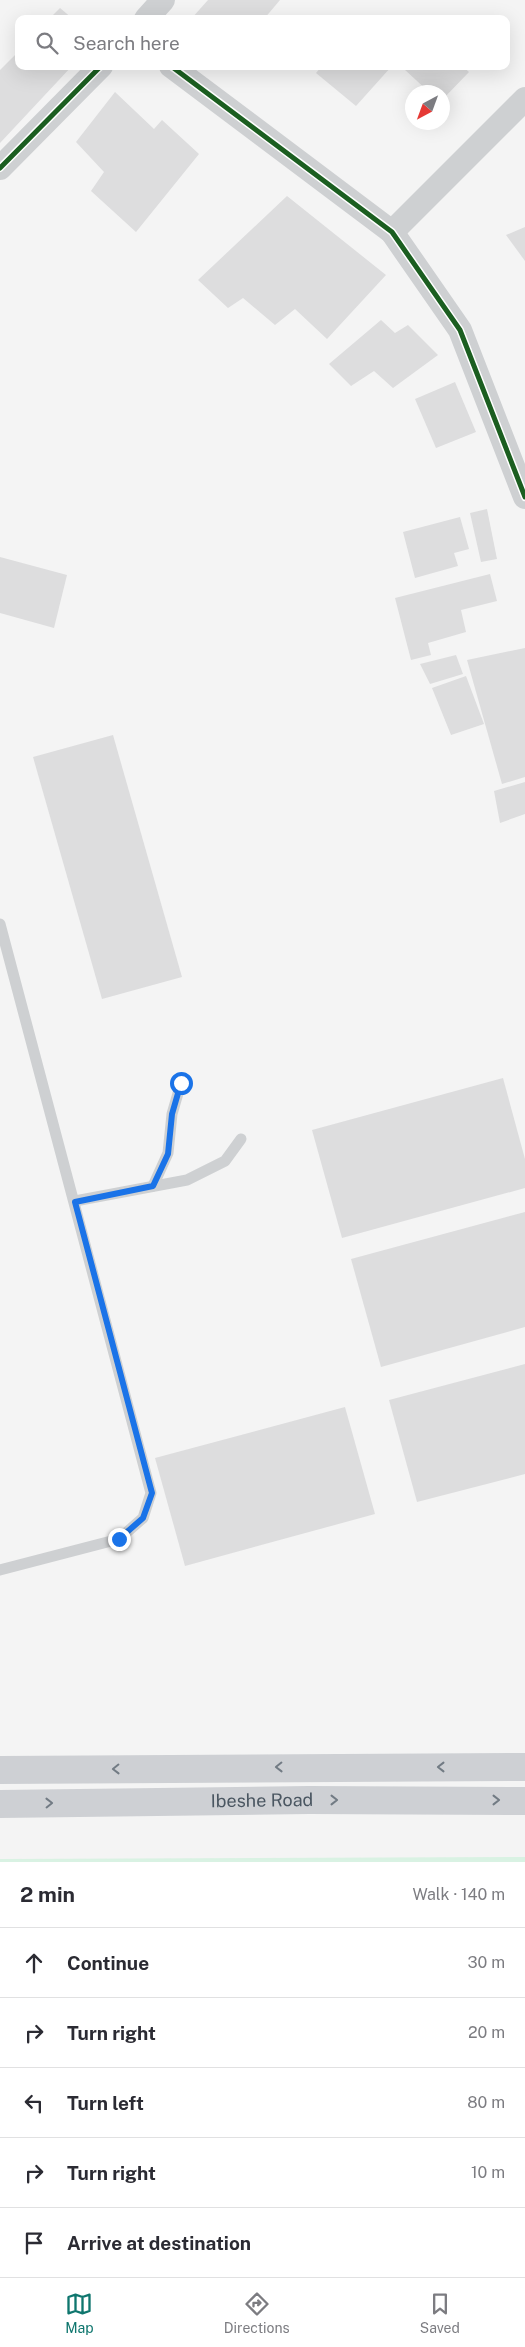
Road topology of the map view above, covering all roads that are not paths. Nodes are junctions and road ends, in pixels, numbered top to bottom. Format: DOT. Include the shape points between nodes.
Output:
graph roads {
  1 [pos="163,0"];
  2 [pos="150,15"];
  3 [pos="97,70"];
  4 [pos="176,70"];
  5 [pos="525,99"];
  6 [pos="0,168"];
  7 [pos="392,232"];
  8 [pos="525,496"];
  9 [pos="0,924"];
  10 [pos="181,1083"];
  11 [pos="241,1139"];
  12 [pos="153,1186"];
  13 [pos="75,1202"];
  14 [pos="0,1570"];
  15 [pos="525,1767"];
  16 [pos="0,1770"];
  17 [pos="525,1800"];
  18 [pos="0,1804"];
  1 -- 2 [label="street"];
  3 -- 6 [label="street"];
  4 -- 7 [label="street"];
  5 -- 7 [label="street"];
  7 -- 8 [label="street" via="460,330"];
  9 -- 13 [label="lane"];
  10 -- 12 [label="lane" via="172,1114 168,1154"];
  11 -- 12 [label="lane" via="226,1161 187,1180"];
  12 -- 13 [label="lane"];
  13 -- 14 [label="lane" via="152,1493 143,1518 119,1539"];
  15 -- 16 [label="main road, Ibeshe Road, one-way"];
  18 -- 17 [label="main road, Ibeshe Road, one-way"];
}
